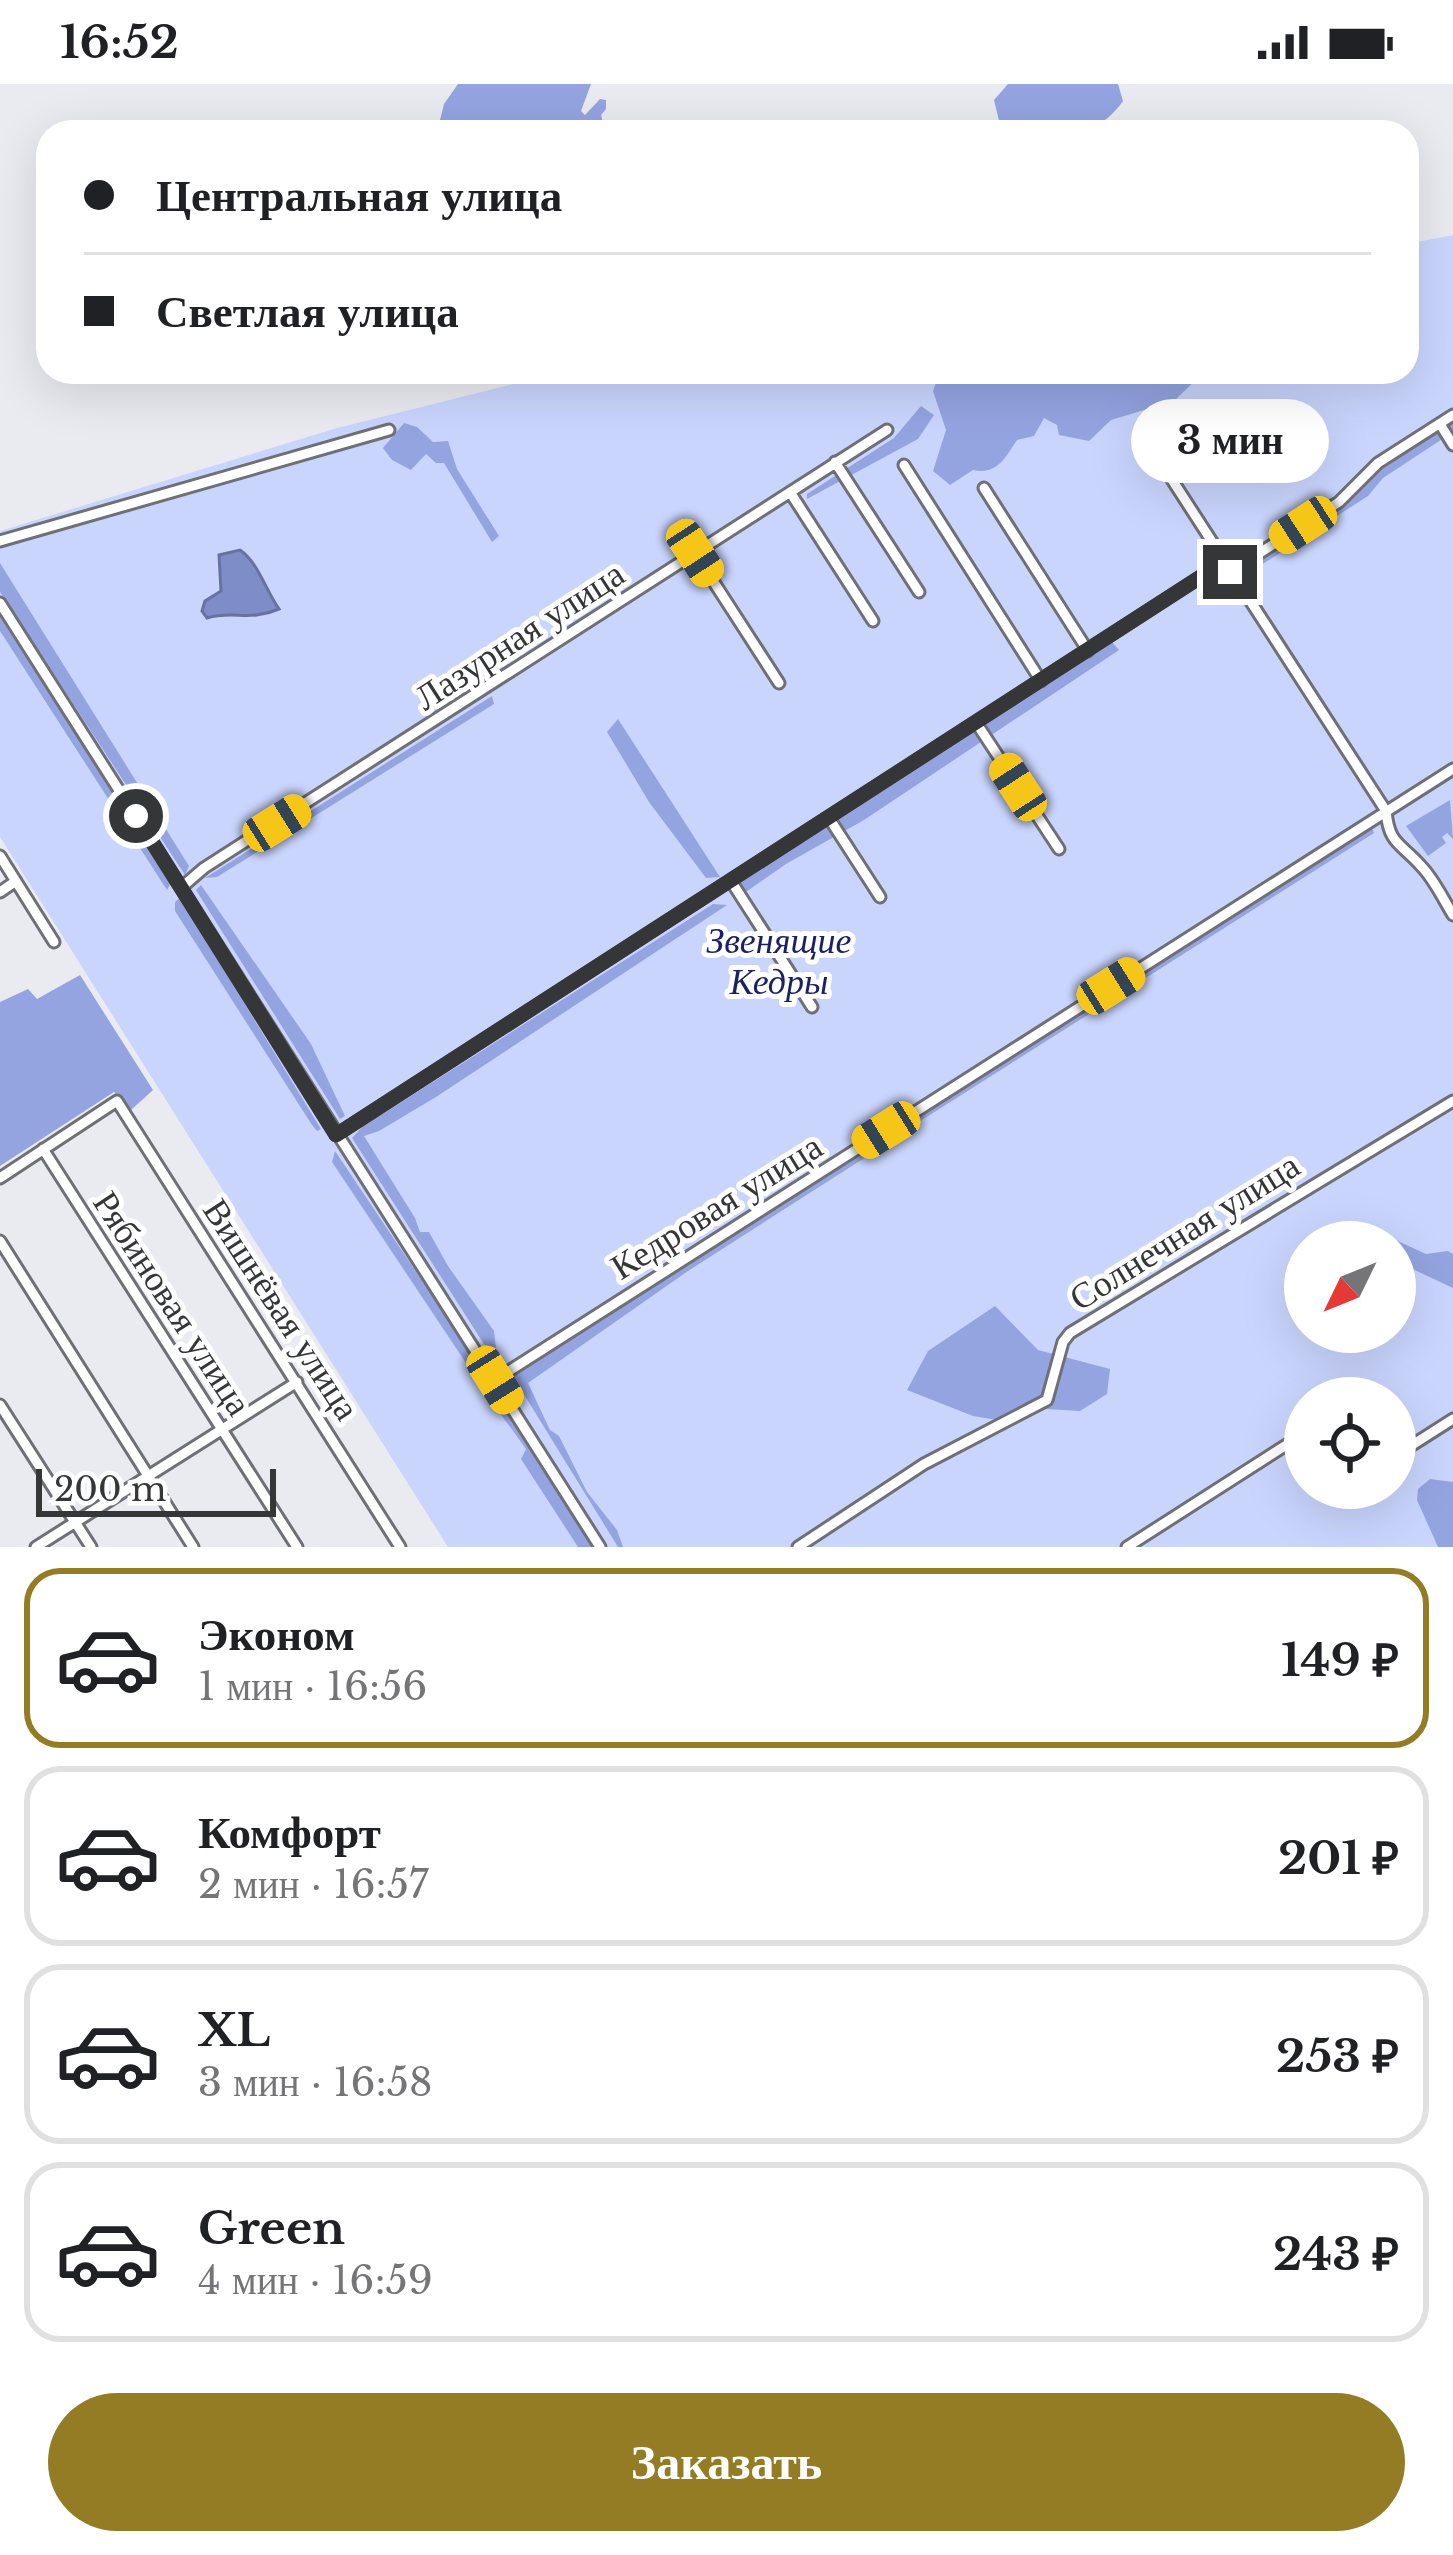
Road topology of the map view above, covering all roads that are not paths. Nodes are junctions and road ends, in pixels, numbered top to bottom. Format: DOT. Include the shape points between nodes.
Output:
graph roads {
  1 [pos="1453,416"];
  2 [pos="1440,424"];
  3 [pos="388,430"];
  4 [pos="887,430"];
  5 [pos="1453,445"];
  6 [pos="835,462"];
  7 [pos="904,465"];
  8 [pos="1167,472"];
  9 [pos="984,488"];
  10 [pos="790,492"];
  11 [pos="0,541"];
  12 [pos="695,553"];
  13 [pos="1230,572"];
  14 [pos="919,592"];
  15 [pos="0,603"];
  16 [pos="873,621"];
  17 [pos="1088,652"];
  18 [pos="1041,681"];
  19 [pos="779,683"];
  20 [pos="976,724"];
  21 [pos="1453,769"];
  22 [pos="1386,811"];
  23 [pos="830,818"];
  24 [pos="1058,849"];
  25 [pos="0,856"];
  26 [pos="16,881"];
  27 [pos="731,881"];
  28 [pos="182,887"];
  29 [pos="0,892"];
  30 [pos="880,897"];
  31 [pos="1453,915"];
  32 [pos="54,942"];
  33 [pos="812,1007"];
  34 [pos="1453,1101"];
  35 [pos="336,1135"];
  36 [pos="43,1149"];
  37 [pos="0,1178"];
  38 [pos="0,1241"];
  39 [pos="495,1380"];
  40 [pos="297,1382"];
  41 [pos="0,1405"];
  42 [pos="1453,1419"];
  43 [pos="222,1429"];
  44 [pos="1416,1443"];
  45 [pos="1284,1446"];
  46 [pos="148,1476"];
  47 [pos="75,1522"];
  48 [pos="36,1547"];
  49 [pos="91,1547"];
  50 [pos="193,1547"];
  51 [pos="297,1547"];
  52 [pos="400,1547"];
  53 [pos="599,1547"];
  54 [pos="798,1547"];
  55 [pos="1127,1547"];
  1 -- 2 [label="street"];
  2 -- 5 [label="street"];
  2 -- 13 [label="street"];
  3 -- 11 [label="street"];
  4 -- 6 [label="street, Лазурная улица"];
  6 -- 10 [label="street, Лазурная улица"];
  6 -- 14 [label="street"];
  7 -- 18 [label="street"];
  8 -- 13 [label="street"];
  9 -- 17 [label="street"];
  10 -- 12 [label="street, Лазурная улица"];
  10 -- 16 [label="street"];
  12 -- 19 [label="street"];
  12 -- 28 [label="street, Лазурная улица"];
  13 -- 17 [label="street" via="1205,574"];
  13 -- 22 [label="street"];
  15 -- 28 [label="street"];
  17 -- 18 [label="street"];
  18 -- 20 [label="street"];
  20 -- 23 [label="street"];
  20 -- 24 [label="street"];
  21 -- 22 [label="street, Кедровая улица"];
  22 -- 31 [label="street" via="1397,846 1422,866"];
  22 -- 39 [label="street, Кедровая улица"];
  23 -- 27 [label="street"];
  23 -- 30 [label="street"];
  25 -- 26 [label="street"];
  26 -- 29 [label="street"];
  26 -- 32 [label="street"];
  27 -- 33 [label="street"];
  27 -- 35 [label="street"];
  28 -- 35 [label="street"];
  34 -- 54 [label="street, Солнечная улица" via="1070,1333 1047,1400 924,1463"];
  35 -- 39 [label="street"];
  36 -- 37 [label="street"];
  36 -- 40 [label="street, Вишнёвая улица" via="117,1101"];
  36 -- 43 [label="street, Рябиновая улица"];
  38 -- 46 [label="street"];
  39 -- 53 [label="street"];
  40 -- 43 [label="street"];
  40 -- 52 [label="street, Вишнёвая улица"];
  41 -- 47 [label="street"];
  42 -- 44 [label="street"];
  43 -- 46 [label="street"];
  43 -- 51 [label="street, Рябиновая улица"];
  45 -- 55 [label="street"];
  46 -- 47 [label="street"];
  46 -- 50 [label="street"];
  47 -- 48 [label="street"];
  47 -- 49 [label="street"];
}
